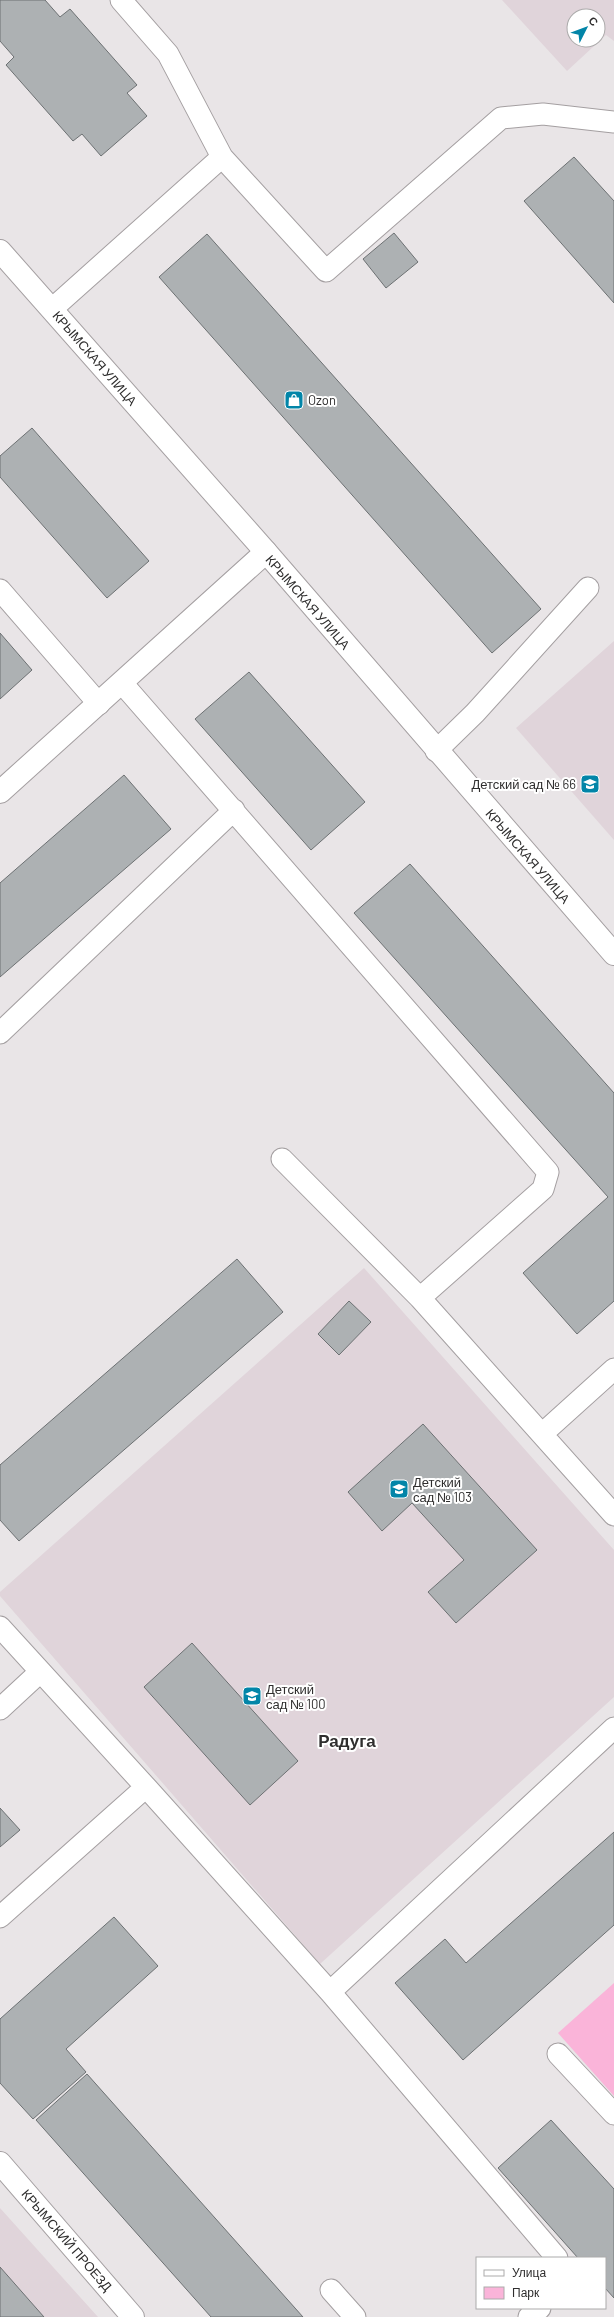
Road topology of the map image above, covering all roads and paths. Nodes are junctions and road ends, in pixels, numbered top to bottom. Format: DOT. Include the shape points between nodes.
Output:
graph roads {
  1 [pos="121,0"];
  2 [pos="614,122"];
  3 [pos="222,157"];
  4 [pos="0,251"];
  5 [pos="52,309"];
  6 [pos="266,552"];
  7 [pos="588,588"];
  8 [pos="0,590"];
  9 [pos="122,683"];
  10 [pos="99,704"];
  11 [pos="436,751"];
  12 [pos="0,792"];
  13 [pos="234,810"];
  14 [pos="614,954"];
  15 [pos="0,1033"];
  16 [pos="282,1159"];
  17 [pos="420,1298"];
  18 [pos="614,1369"];
  19 [pos="542,1434"];
  20 [pos="614,1515"];
  21 [pos="0,1627"];
  22 [pos="40,1672"];
  23 [pos="0,1709"];
  24 [pos="614,1728"];
  25 [pos="146,1787"];
  26 [pos="0,1918"];
  27 [pos="330,1992"];
  28 [pos="558,2054"];
  29 [pos="614,2114"];
  30 [pos="0,2164"];
  31 [pos="556,2257"];
  32 [pos="331,2290"];
  33 [pos="539,2309"];
  34 [pos="133,2317"];
  35 [pos="355,2317"];
  36 [pos="530,2317"];
  1 -- 3 [label="lane" via="168,54"];
  2 -- 3 [label="lane" via="543,114 501,118 326,271"];
  3 -- 5 [label="lane"];
  4 -- 5 [label="main road, КРЫМСКАЯ УЛИЦА"];
  5 -- 6 [label="main road, КРЫМСКАЯ УЛИЦА"];
  6 -- 9 [label="main road"];
  6 -- 11 [label="main road, КРЫМСКАЯ УЛИЦА"];
  7 -- 11 [label="lane" via="475,713"];
  8 -- 10 [label="lane"];
  9 -- 10 [label="main road"];
  9 -- 13 [label="lane"];
  10 -- 12 [label="main road"];
  11 -- 14 [label="main road, КРЫМСКАЯ УЛИЦА"];
  13 -- 15 [label="lane"];
  13 -- 17 [label="lane" via="548,1172 543,1189"];
  16 -- 17 [label="lane"];
  17 -- 19 [label="lane"];
  18 -- 19 [label="lane"];
  19 -- 20 [label="lane"];
  21 -- 22 [label="lane"];
  22 -- 23 [label="lane"];
  22 -- 25 [label="lane"];
  24 -- 27 [label="lane"];
  25 -- 26 [label="lane"];
  25 -- 27 [label="lane"];
  27 -- 31 [label="lane"];
  28 -- 29 [label="lane"];
  30 -- 34 [label="main road, КРЫМСКИЙ ПРОЕЗД"];
  32 -- 35 [label="lane"];
  33 -- 36 [label="lane"];
}
